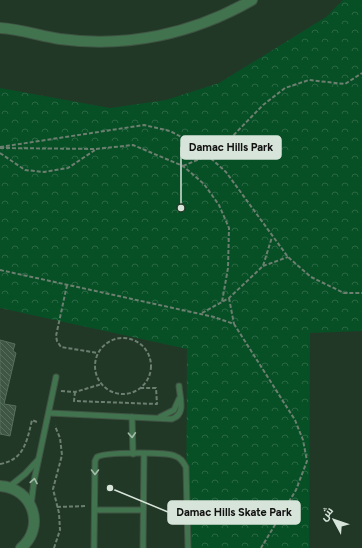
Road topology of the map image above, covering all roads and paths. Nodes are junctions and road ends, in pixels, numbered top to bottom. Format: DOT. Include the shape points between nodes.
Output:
graph roads {
  1 [pos="252,0"];
  2 [pos="0,28"];
  3 [pos="362,73"];
  4 [pos="0,148"];
  5 [pos="96,149"];
  6 [pos="0,153"];
  7 [pos="209,155"];
  8 [pos="183,166"];
  9 [pos="272,237"];
  10 [pos="288,257"];
  11 [pos="263,266"];
  12 [pos="0,270"];
  13 [pos="67,285"];
  14 [pos="362,293"];
  15 [pos="229,298"];
  16 [pos="222,302"];
  17 [pos="201,314"];
  18 [pos="234,324"];
  19 [pos="99,354"];
  20 [pos="56,377"];
  21 [pos="102,384"];
  22 [pos="179,386"];
  23 [pos="140,388"];
  24 [pos="54,391"];
  25 [pos="75,392"];
  26 [pos="49,413"];
  27 [pos="132,417"];
  28 [pos="47,424"];
  29 [pos="133,454"];
  30 [pos="144,454"];
  31 [pos="40,458"];
  32 [pos="0,464"];
  33 [pos="4,487"];
  34 [pos="31,506"];
  35 [pos="57,507"];
  36 [pos="95,508"];
  37 [pos="143,510"];
  38 [pos="33,532"];
  39 [pos="21,548"];
  40 [pos="32,548"];
  41 [pos="54,548"];
  42 [pos="94,548"];
  43 [pos="143,548"];
  44 [pos="188,548"];
  45 [pos="261,548"];
  1 -- 2 [label="street" via="234,11 195,27 137,40 79,41"];
  3 -- 7 [label="path" via="345,84 309,80 285,88 263,105 234,136"];
  4 -- 5 [label="path"];
  4 -- 7 [label="path" via="144,125 170,131 195,144"];
  5 -- 6 [label="path" via="68,168 44,172 26,170"];
  5 -- 8 [label="path" via="133,145"];
  7 -- 8 [label="path"];
  7 -- 9 [label="path" via="226,172"];
  8 -- 16 [label="path" via="204,184 219,205 229,228 228,268"];
  9 -- 10 [label="path"];
  9 -- 11 [label="path"];
  10 -- 11 [label="path"];
  10 -- 14 [label="path" via="311,276 344,293"];
  11 -- 15 [label="path"];
  12 -- 13 [label="path"];
  13 -- 17 [label="path"];
  13 -- 19 [label="path" via="56,336 58,344 61,347"];
  15 -- 16 [label="path"];
  15 -- 18 [label="path"];
  16 -- 17 [label="path"];
  17 -- 18 [label="path"];
  18 -- 45 [label="path" via="295,420 303,440 307,461 296,490"];
  19 -- 21 [label="path" via="96,360 97,373"];
  19 -- 23 [label="path" via="108,343 121,338 128,338 141,344 151,362 149,376"];
  20 -- 24 [label="lane"];
  21 -- 23 [label="path" via="120,393"];
  21 -- 25 [label="path"];
  22 -- 27 [label="lane" via="182,408 176,417"];
  23 -- 25 [label="path" via="156,388 157,404 74,401"];
  24 -- 25 [label="path"];
  24 -- 26 [label="lane"];
  26 -- 27 [label="lane"];
  26 -- 28 [label="lane"];
  27 -- 29 [label="lane, one-way"];
  28 -- 31 [label="lane"];
  28 -- 32 [label="path" via="32,420 26,447 8,462"];
  28 -- 35 [label="path" via="55,426 62,446 61,464 53,489"];
  29 -- 30 [label="lane"];
  29 -- 36 [label="lane, one-way" via="105,454 97,457"];
  30 -- 37 [label="lane"];
  30 -- 44 [label="lane" via="174,456 182,460 186,467"];
  31 -- 33 [label="lane" via="25,474"];
  34 -- 31 [label="lane, one-way"];
  33 -- 34 [label="street" via="22,494"];
  34 -- 38 [label="street" via="35,523"];
  35 -- 36 [label="path"];
  35 -- 41 [label="path" via="60,530"];
  36 -- 37 [label="lane"];
  36 -- 42 [label="lane"];
  37 -- 43 [label="lane"];
  38 -- 39 [label="street"];
  38 -- 40 [label="street"];
}
